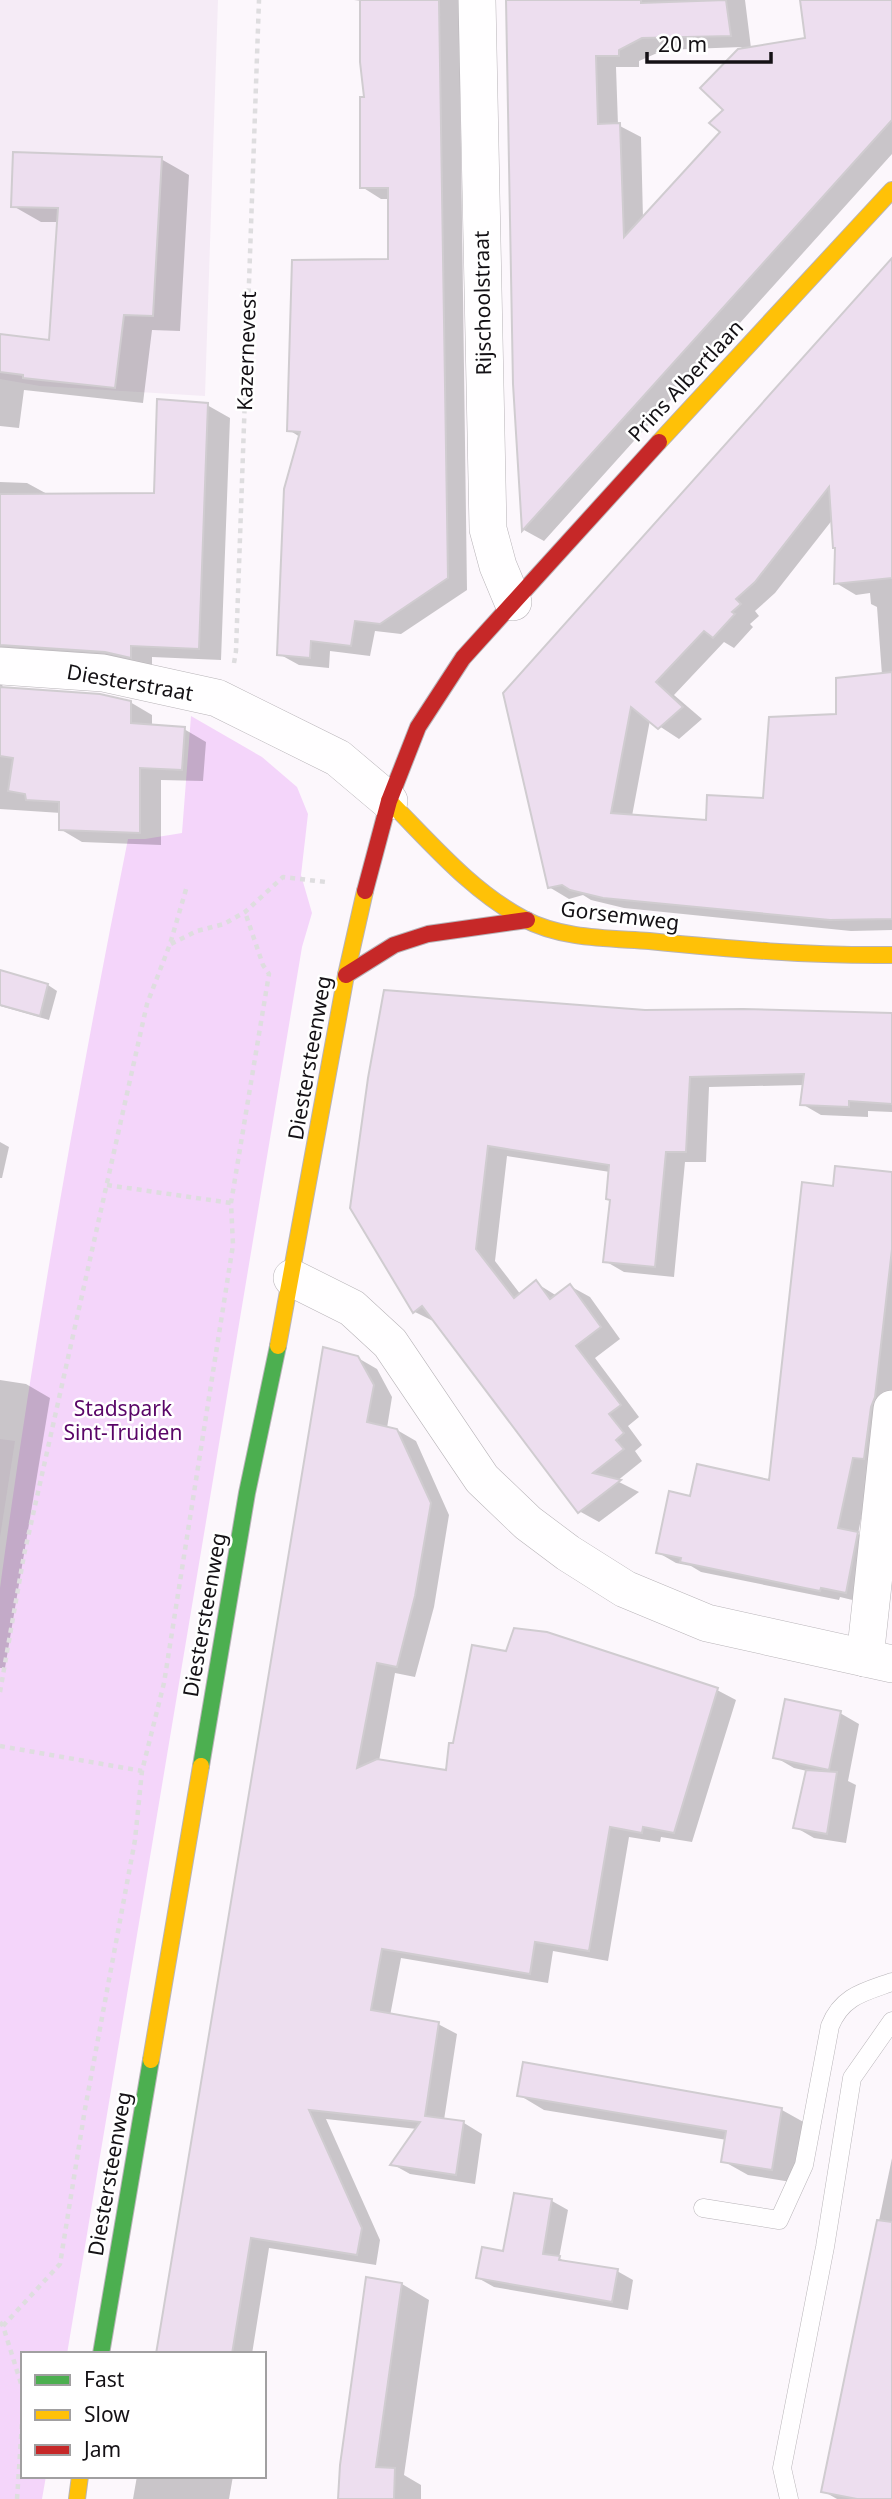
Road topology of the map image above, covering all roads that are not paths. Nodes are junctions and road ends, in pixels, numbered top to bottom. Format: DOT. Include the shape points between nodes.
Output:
graph roads {
  1 [pos="477,0"];
  2 [pos="892,190"];
  3 [pos="513,602"];
  4 [pos="0,666"];
  5 [pos="389,801"];
  6 [pos="527,920"];
  7 [pos="892,955"];
  8 [pos="346,975"];
  9 [pos="292,1278"];
  10 [pos="892,1409"];
  11 [pos="879,1661"];
  12 [pos="892,1982"];
  13 [pos="892,2021"];
  14 [pos="703,2208"];
  15 [pos="101,2352"];
  16 [pos="80,2478"];
  17 [pos="76,2499"];
  18 [pos="789,2499"];
  1 -- 3 [label="street, Rijschoolstraat" via="488,529"];
  2 -- 3 [label="main road, Prins Albertlaan"];
  3 -- 5 [label="main road, Prins Albertlaan" via="463,658 418,727"];
  4 -- 5 [label="street, Diesterstraat" via="103,673 217,698 338,758"];
  5 -- 6 [label="main road, Gorsemweg" via="448,861"];
  5 -- 8 [label="main road, Diestersteenweg"];
  6 -- 7 [label="main road, Gorsemweg" via="556,931 598,937 731,949"];
  6 -- 8 [label="main road" via="428,934 394,945"];
  8 -- 9 [label="main road, Diestersteenweg"];
  9 -- 11 [label="street" via="352,1308 390,1343 482,1479 568,1553 625,1589 707,1623"];
  9 -- 15 [label="main road, Diestersteenweg" via="247,1493"];
  10 -- 11 [label="street"];
  12 -- 14 [label="lane" via="846,2001 836,2011 804,2165 779,2220"];
  13 -- 18 [label="lane" via="852,2078 782,2468"];
  16 -- 17 [label="main road"];
}
